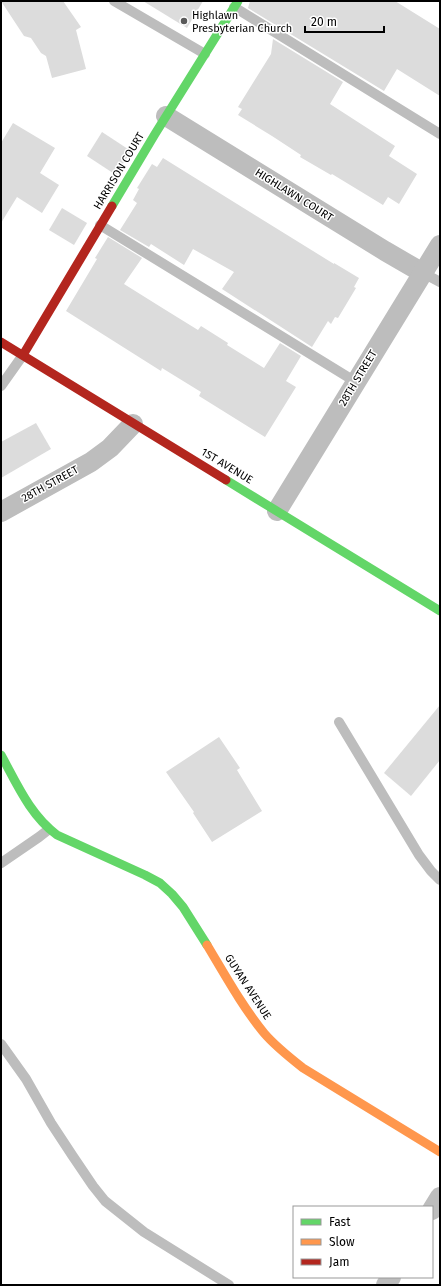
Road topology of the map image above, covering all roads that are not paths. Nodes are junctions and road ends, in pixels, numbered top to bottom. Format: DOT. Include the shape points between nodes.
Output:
graph roads {
  1 [pos="114,1"];
  2 [pos="236,4"];
  3 [pos="205,54"];
  4 [pos="166,116"];
  5 [pos="440,134"];
  6 [pos="100,225"];
  7 [pos="440,245"];
  8 [pos="432,277"];
  9 [pos="1,342"];
  10 [pos="23,356"];
  11 [pos="356,382"];
  12 [pos="1,386"];
  13 [pos="133,424"];
  14 [pos="277,511"];
  15 [pos="1,512"];
  16 [pos="440,611"];
  17 [pos="339,722"];
  18 [pos="1,755"];
  19 [pos="48,830"];
  20 [pos="1,863"];
  21 [pos="440,880"];
  22 [pos="1,1044"];
  23 [pos="440,1152"];
  24 [pos="440,1197"];
  25 [pos="433,1208"];
  26 [pos="229,1285"];
  1 -- 3 [label="lane"];
  2 -- 3 [label="street, HARRISON COURT"];
  2 -- 5 [label="lane"];
  3 -- 4 [label="street, HARRISON COURT"];
  4 -- 6 [label="street, HARRISON COURT"];
  4 -- 8 [label="street, HIGHLAWN COURT" via="385,251"];
  6 -- 10 [label="street, HARRISON COURT"];
  6 -- 11 [label="lane"];
  7 -- 8 [label="street, 28TH STREET"];
  8 -- 11 [label="street, 28TH STREET"];
  9 -- 10 [label="street, 1ST AVENUE"];
  10 -- 12 [label="lane"];
  10 -- 13 [label="street, 1ST AVENUE"];
  11 -- 14 [label="street, 28TH STREET"];
  13 -- 14 [label="street, 1ST AVENUE"];
  13 -- 15 [label="street, 28TH STREET" via="110,448 91,462"];
  14 -- 16 [label="street, 1ST AVENUE"];
  17 -- 21 [label="lane" via="419,855"];
  18 -- 19 [label="street" via="29,806"];
  19 -- 20 [label="lane"];
  19 -- 23 [label="street, GUYAN AVENUE" via="160,883 183,907 252,1017 284,1053 303,1068"];
  22 -- 26 [label="lane" via="26,1079 72,1155 105,1201 144,1232"];
  24 -- 25 [label="street"];
}
